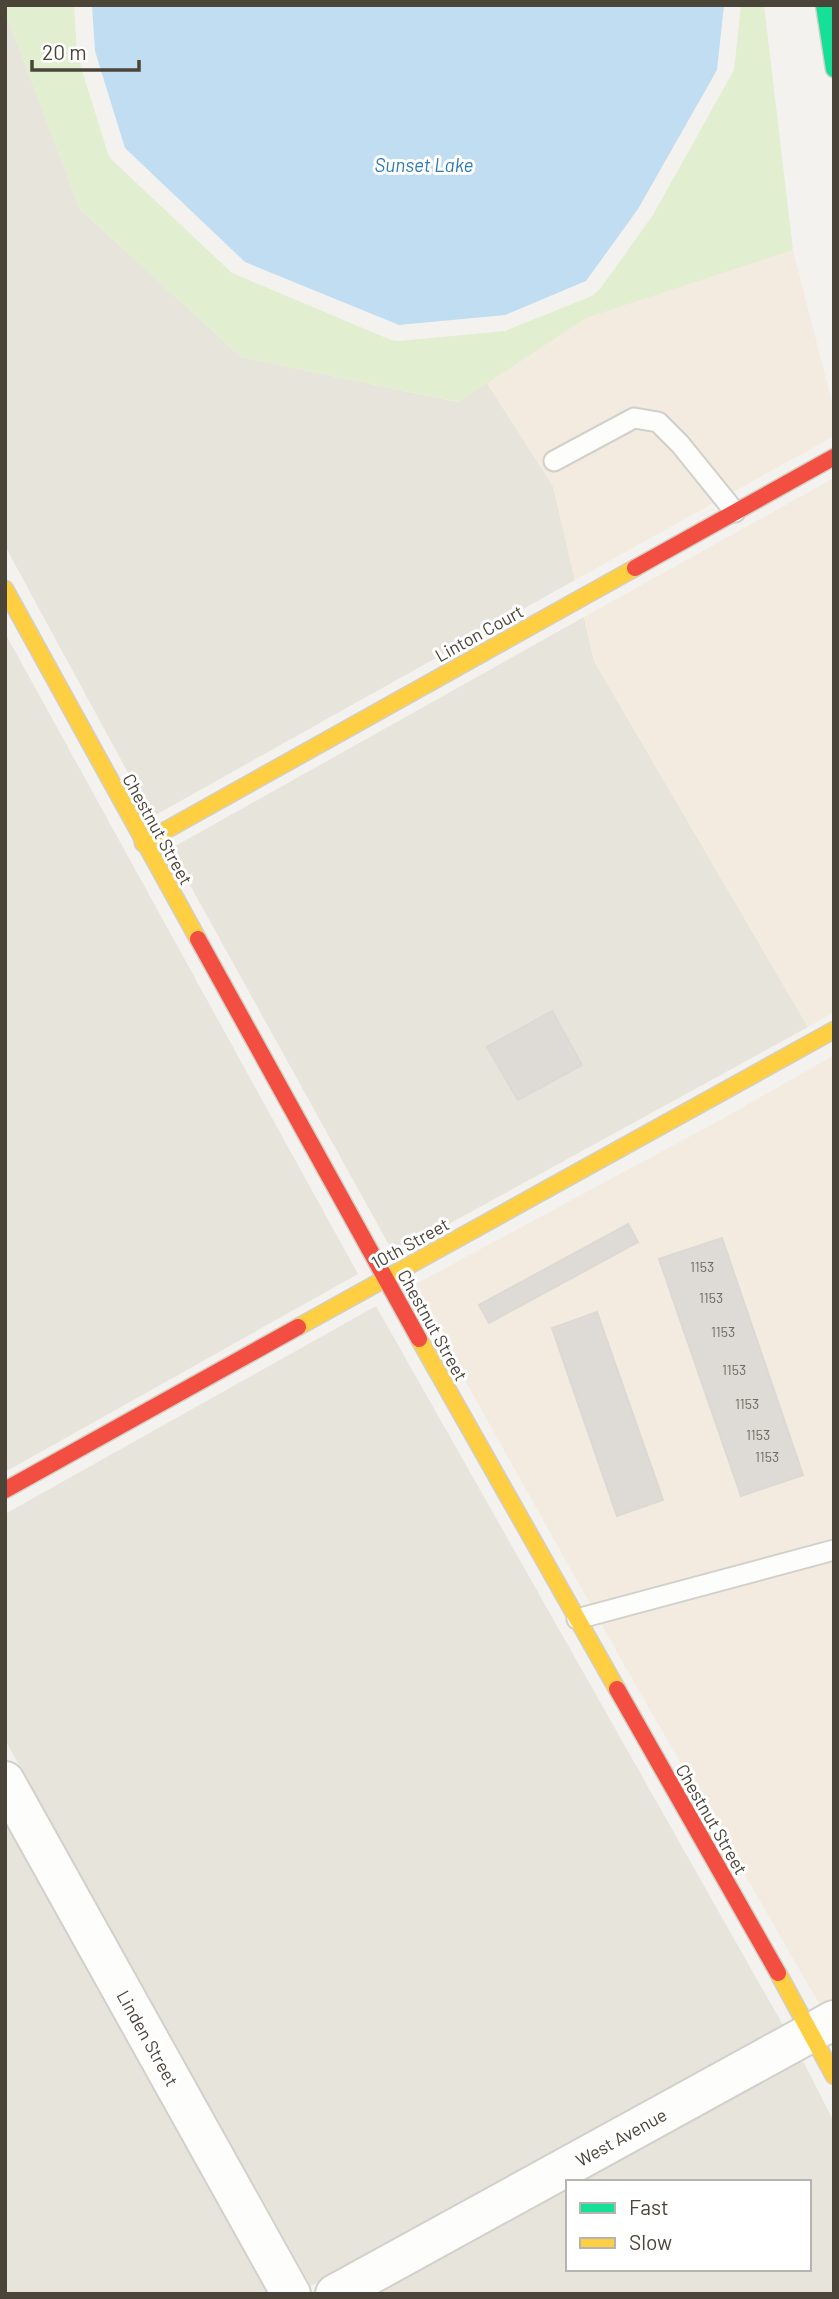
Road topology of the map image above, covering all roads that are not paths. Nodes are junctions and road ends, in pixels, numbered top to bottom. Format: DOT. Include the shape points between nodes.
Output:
graph roads {
  1 [pos="824,5"];
  2 [pos="834,69"];
  3 [pos="834,457"];
  4 [pos="554,461"];
  5 [pos="735,512"];
  6 [pos="5,589"];
  7 [pos="143,843"];
  8 [pos="834,1030"];
  9 [pos="385,1279"];
  10 [pos="5,1490"];
  11 [pos="834,1550"];
  12 [pos="577,1619"];
  13 [pos="5,1781"];
  14 [pos="823,2027"];
  15 [pos="834,2076"];
  16 [pos="291,2294"];
  17 [pos="335,2294"];
  1 -- 2 [label="main road"];
  3 -- 5 [label="main road, Linton Court"];
  4 -- 5 [label="lane" via="634,418 658,422"];
  5 -- 7 [label="main road, Linton Court"];
  6 -- 7 [label="main road, Chestnut Street"];
  7 -- 9 [label="main road, Chestnut Street"];
  8 -- 9 [label="main road, 10th Street"];
  9 -- 10 [label="main road, 10th Street"];
  9 -- 12 [label="main road, Chestnut Street"];
  11 -- 12 [label="lane"];
  12 -- 14 [label="main road, Chestnut Street"];
  13 -- 16 [label="street, Linden Street"];
  14 -- 15 [label="main road, Chestnut Street"];
  14 -- 17 [label="street, West Avenue"];
}
